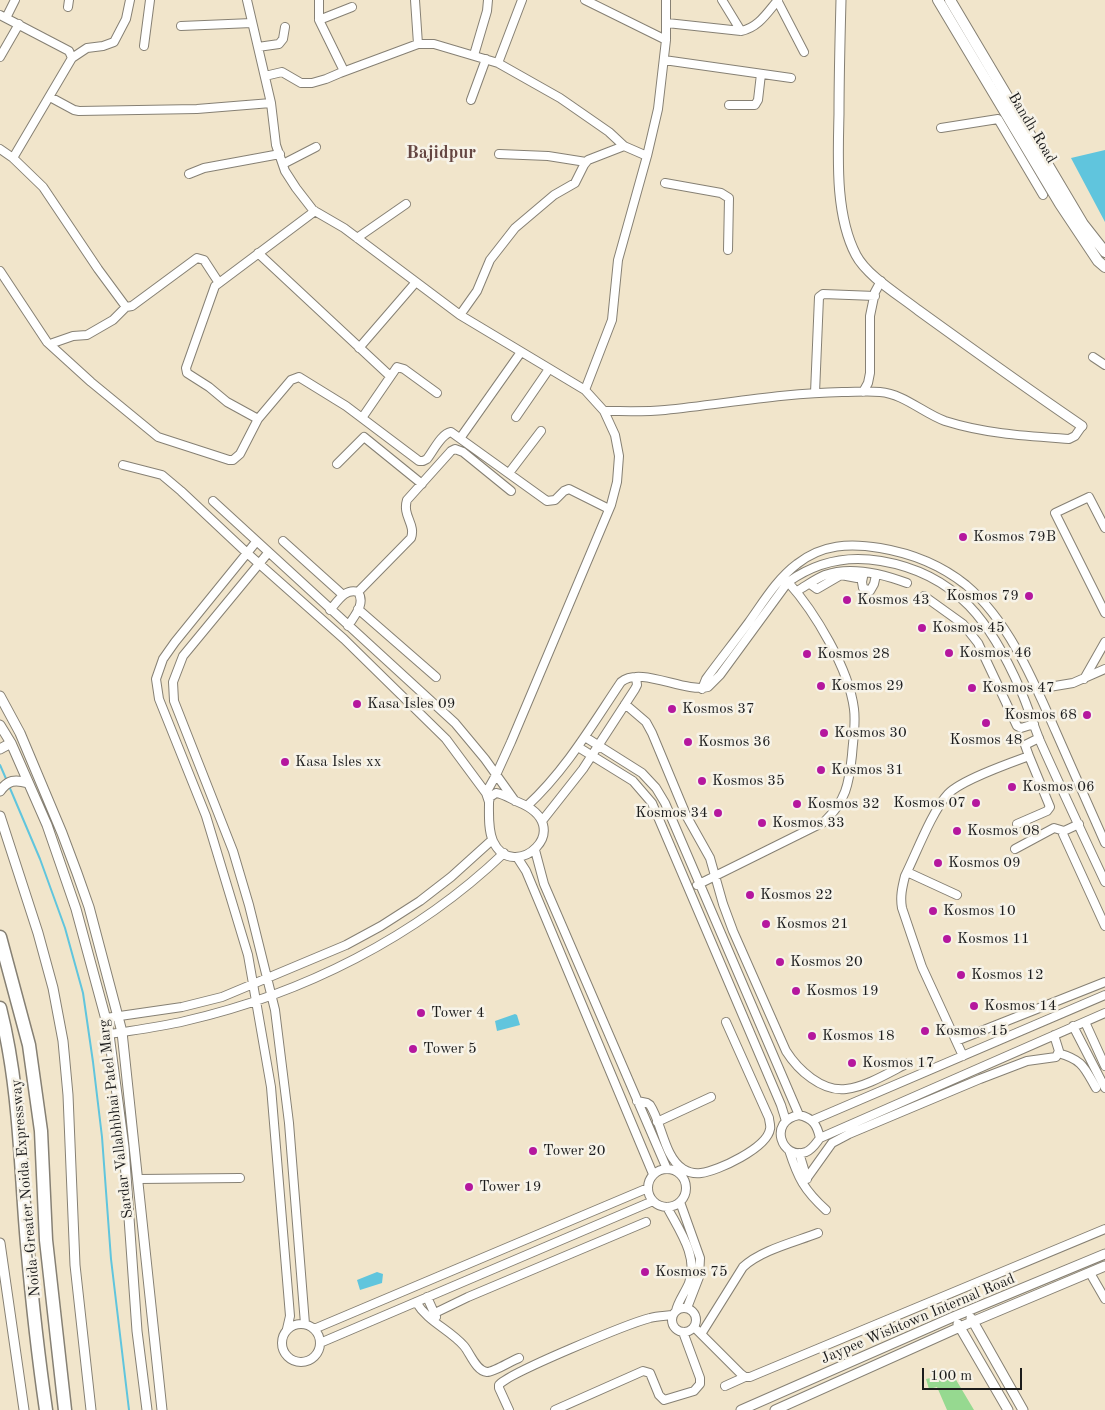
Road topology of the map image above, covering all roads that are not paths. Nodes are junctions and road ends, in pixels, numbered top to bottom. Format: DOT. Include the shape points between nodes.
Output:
graph roads {
  1 [pos="15,0"];
  2 [pos="130,0"];
  3 [pos="150,0"];
  4 [pos="247,0"];
  5 [pos="319,0"];
  6 [pos="415,0"];
  7 [pos="488,0"];
  8 [pos="522,0"];
  9 [pos="585,0"];
  10 [pos="666,0"];
  11 [pos="722,0"];
  12 [pos="777,0"];
  13 [pos="841,0"];
  14 [pos="938,0"];
  15 [pos="950,0"];
  16 [pos="352,7"];
  17 [pos="3,16"];
  18 [pos="319,20"];
  19 [pos="252,23"];
  20 [pos="667,23"];
  21 [pos="20,24"];
  22 [pos="180,26"];
  23 [pos="285,27"];
  24 [pos="741,30"];
  25 [pos="666,40"];
  26 [pos="418,44"];
  27 [pos="144,46"];
  28 [pos="258,47"];
  29 [pos="804,52"];
  30 [pos="474,55"];
  31 [pos="0,57"];
  32 [pos="72,58"];
  33 [pos="486,59"];
  34 [pos="664,60"];
  35 [pos="498,63"];
  36 [pos="344,71"];
  37 [pos="761,74"];
  38 [pos="265,76"];
  39 [pos="791,78"];
  40 [pos="50,97"];
  41 [pos="471,100"];
  42 [pos="271,103"];
  43 [pos="729,105"];
  44 [pos="941,128"];
  45 [pos="624,146"];
  46 [pos="316,147"];
  47 [pos="0,149"];
  48 [pos="280,154"];
  49 [pos="499,154"];
  50 [pos="647,156"];
  51 [pos="13,158"];
  52 [pos="586,162"];
  53 [pos="283,164"];
  54 [pos="188,174"];
  55 [pos="665,183"];
  56 [pos="1043,195"];
  57 [pos="406,204"];
  58 [pos="315,211"];
  59 [pos="357,238"];
  60 [pos="728,250"];
  61 [pos="1105,252"];
  62 [pos="258,253"];
  63 [pos="1105,267"];
  64 [pos="0,271"];
  65 [pos="880,281"];
  66 [pos="416,282"];
  67 [pos="219,283"];
  68 [pos="875,296"];
  69 [pos="126,307"];
  70 [pos="460,315"];
  71 [pos="50,344"];
  72 [pos="359,348"];
  73 [pos="521,352"];
  74 [pos="1093,357"];
  75 [pos="1105,365"];
  76 [pos="549,369"];
  77 [pos="390,376"];
  78 [pos="585,390"];
  79 [pos="863,392"];
  80 [pos="437,393"];
  81 [pos="815,393"];
  82 [pos="604,411"];
  83 [pos="516,417"];
  84 [pos="362,418"];
  85 [pos="258,419"];
  86 [pos="1082,426"];
  87 [pos="541,431"];
  88 [pos="461,438"];
  89 [pos="336,464"];
  90 [pos="123,465"];
  91 [pos="509,473"];
  92 [pos="422,484"];
  93 [pos="511,491"];
  94 [pos="213,501"];
  95 [pos="609,509"];
  96 [pos="1105,528"];
  97 [pos="283,541"];
  98 [pos="256,542"];
  99 [pos="247,553"];
  100 [pos="268,553"];
  101 [pos="259,564"];
  102 [pos="876,574"];
  103 [pos="860,575"];
  104 [pos="788,582"];
  105 [pos="907,583"];
  106 [pos="358,592"];
  107 [pos="797,592"];
  108 [pos="343,595"];
  109 [pos="924,596"];
  110 [pos="330,610"];
  111 [pos="358,610"];
  112 [pos="1105,614"];
  113 [pos="348,626"];
  114 [pos="1002,626"];
  115 [pos="989,630"];
  116 [pos="1105,642"];
  117 [pos="1095,659"];
  118 [pos="1105,660"];
  119 [pos="1105,669"];
  120 [pos="436,677"];
  121 [pos="636,677"];
  122 [pos="1084,679"];
  123 [pos="702,688"];
  124 [pos="1037,689"];
  125 [pos="0,696"];
  126 [pos="625,704"];
  127 [pos="1034,724"];
  128 [pos="0,725"];
  129 [pos="584,737"];
  130 [pos="1039,738"];
  131 [pos="6,739"];
  132 [pos="598,746"];
  133 [pos="578,747"];
  134 [pos="0,749"];
  135 [pos="592,756"];
  136 [pos="1029,756"];
  137 [pos="496,775"];
  138 [pos="28,783"];
  139 [pos="3,788"];
  140 [pos="486,793"];
  141 [pos="515,801"];
  142 [pos="489,802"];
  143 [pos="527,806"];
  144 [pos="0,816"];
  145 [pos="542,821"];
  146 [pos="1017,824"];
  147 [pos="1079,824"];
  148 [pos="1064,831"];
  149 [pos="492,840"];
  150 [pos="1105,843"];
  151 [pos="1015,848"];
  152 [pos="536,850"];
  153 [pos="504,853"];
  154 [pos="516,857"];
  155 [pos="237,863"];
  156 [pos="220,865"];
  157 [pos="907,872"];
  158 [pos="715,876"];
  159 [pos="1105,882"];
  160 [pos="700,884"];
  161 [pos="688,889"];
  162 [pos="719,890"];
  163 [pos="957,895"];
  164 [pos="705,896"];
  165 [pos="1105,926"];
  166 [pos="0,937"];
  167 [pos="268,979"];
  168 [pos="1105,982"];
  169 [pos="253,984"];
  170 [pos="272,995"];
  171 [pos="1105,995"];
  172 [pos="256,1002"];
  173 [pos="0,1008"];
  174 [pos="1105,1012"];
  175 [pos="119,1016"];
  176 [pos="106,1018"];
  177 [pos="726,1022"];
  178 [pos="1084,1022"];
  179 [pos="1074,1026"];
  180 [pos="122,1032"];
  181 [pos="110,1034"];
  182 [pos="1054,1035"];
  183 [pos="956,1042"];
  184 [pos="1058,1054"];
  185 [pos="963,1056"];
  186 [pos="908,1063"];
  187 [pos="1105,1066"];
  188 [pos="857,1087"];
  189 [pos="1096,1088"];
  190 [pos="1105,1088"];
  191 [pos="711,1097"];
  192 [pos="862,1099"];
  193 [pos="637,1100"];
  194 [pos="799,1115"];
  195 [pos="786,1120"];
  196 [pos="813,1120"];
  197 [pos="657,1122"];
  198 [pos="820,1138"];
  199 [pos="789,1150"];
  200 [pos="799,1153"];
  201 [pos="667,1169"];
  202 [pos="653,1174"];
  203 [pos="240,1178"];
  204 [pos="138,1179"];
  205 [pos="806,1182"];
  206 [pos="648,1188"];
  207 [pos="654,1202"];
  208 [pos="680,1202"];
  209 [pos="667,1207"];
  210 [pos="826,1210"];
  211 [pos="646,1222"];
  212 [pos="1105,1229"];
  213 [pos="818,1233"];
  214 [pos="0,1242"];
  215 [pos="1105,1254"];
  216 [pos="1105,1266"];
  217 [pos="1090,1272"];
  218 [pos="427,1297"];
  219 [pos="1105,1298"];
  220 [pos="416,1302"];
  221 [pos="687,1308"];
  222 [pos="967,1312"];
  223 [pos="435,1313"];
  224 [pos="674,1313"];
  225 [pos="953,1317"];
  226 [pos="973,1322"];
  227 [pos="305,1324"];
  228 [pos="438,1324"];
  229 [pos="960,1327"];
  230 [pos="287,1329"];
  231 [pos="314,1329"];
  232 [pos="697,1330"];
  233 [pos="683,1332"];
  234 [pos="320,1343"];
  235 [pos="519,1358"];
  236 [pos="746,1378"];
  237 [pos="725,1386"];
  238 [pos="24,1410"];
  239 [pos="46,1410"];
  240 [pos="65,1410"];
  241 [pos="91,1410"];
  242 [pos="147,1410"];
  243 [pos="162,1410"];
  244 [pos="509,1410"];
  245 [pos="555,1410"];
  246 [pos="741,1410"];
  247 [pos="775,1410"];
  248 [pos="1008,1410"];
  249 [pos="1023,1410"];
  1 -- 17 [label="street"];
  2 -- 32 [label="street" via="126,19 114,42 87,48"];
  3 -- 27 [label="street"];
  4 -- 19 [label="street"];
  5 -- 18 [label="street"];
  6 -- 26 [label="street"];
  7 -- 30 [label="street"];
  8 -- 35 [label="street"];
  9 -- 25 [label="street"];
  10 -- 20 [label="street"];
  11 -- 24 [label="street"];
  12 -- 24 [label="street" via="757,24"];
  12 -- 29 [label="street"];
  13 -- 65 [label="street" via="838,154 841,198 846,229 856,257"];
  14 -- 63 [label="main road, Bandh Road" via="1060,204"];
  15 -- 61 [label="main road, Bandh Road" via="1083,224"];
  16 -- 18 [label="street"];
  17 -- 21 [label="street"];
  18 -- 36 [label="street"];
  19 -- 22 [label="street"];
  19 -- 28 [label="street"];
  20 -- 24 [label="street"];
  20 -- 25 [label="street"];
  21 -- 31 [label="street"];
  21 -- 32 [label="street" via="69,51"];
  23 -- 28 [label="street" via="280,44"];
  25 -- 34 [label="street"];
  26 -- 30 [label="street" via="434,44"];
  26 -- 36 [label="street"];
  28 -- 38 [label="street"];
  30 -- 33 [label="street"];
  32 -- 40 [label="street"];
  33 -- 35 [label="street"];
  33 -- 41 [label="street"];
  34 -- 37 [label="street"];
  34 -- 50 [label="street" via="658,109"];
  35 -- 45 [label="street" via="560,98"];
  36 -- 38 [label="street" via="304,84 282,72"];
  37 -- 39 [label="street"];
  37 -- 43 [label="street" via="758,100 754,105"];
  38 -- 42 [label="street"];
  40 -- 42 [label="street" via="79,111 197,109"];
  40 -- 51 [label="street"];
  42 -- 48 [label="street"];
  44 -- 56 [label="street" via="998,119"];
  45 -- 50 [label="street"];
  45 -- 52 [label="street" via="593,156"];
  46 -- 53 [label="street"];
  47 -- 51 [label="street"];
  48 -- 53 [label="street"];
  48 -- 54 [label="street"];
  49 -- 52 [label="street"];
  50 -- 78 [label="street" via="618,260 612,320"];
  51 -- 69 [label="street" via="43,187"];
  52 -- 70 [label="street" via="575,183 526,218 498,248 477,291"];
  53 -- 58 [label="street" via="294,186"];
  55 -- 60 [label="street" via="721,193 730,198"];
  57 -- 59 [label="street"];
  58 -- 59 [label="street"];
  58 -- 62 [label="street"];
  59 -- 66 [label="street"];
  62 -- 67 [label="street"];
  62 -- 72 [label="street"];
  64 -- 71 [label="street"];
  65 -- 68 [label="street"];
  65 -- 86 [label="street"];
  66 -- 70 [label="street"];
  66 -- 72 [label="street"];
  67 -- 69 [label="street" via="204,260 197,258 132,306"];
  67 -- 85 [label="street" via="214,289 186,371 227,402"];
  68 -- 79 [label="street" via="870,316 870,378"];
  68 -- 81 [label="street" via="823,294 819,297"];
  69 -- 71 [label="street" via="113,320 87,335"];
  70 -- 73 [label="street"];
  71 -- 85 [label="street" via="90,382 158,437 233,460 240,454"];
  72 -- 77 [label="street"];
  73 -- 76 [label="street"];
  73 -- 88 [label="street"];
  74 -- 75 [label="street"];
  76 -- 78 [label="street"];
  76 -- 83 [label="street"];
  77 -- 80 [label="street" via="400,367"];
  77 -- 84 [label="street"];
  78 -- 82 [label="street"];
  79 -- 81 [label="street"];
  79 -- 86 [label="street" via="890,393 946,421 1017,436 1069,439"];
  81 -- 82 [label="street" via="666,410"];
  82 -- 95 [label="street" via="615,435 619,456 617,482"];
  84 -- 85 [label="street" via="299,377 291,380"];
  84 -- 88 [label="street" via="419,461 428,459 448,432"];
  87 -- 91 [label="street"];
  88 -- 91 [label="street"];
  89 -- 92 [label="street" via="364,437"];
  90 -- 99 [label="street" via="162,475"];
  91 -- 95 [label="street" via="547,501 555,500 569,489"];
  92 -- 93 [label="street" via="455,450 463,452"];
  92 -- 106 [label="street" via="407,500 406,514 413,533 411,538"];
  94 -- 98 [label="street"];
  95 -- 137 [label="street"];
  96 -- 112 [label="street" via="1089,497 1054,513"];
  97 -- 108 [label="street"];
  98 -- 99 [label="street"];
  98 -- 100 [label="street"];
  99 -- 101 [label="street"];
  99 -- 156 [label="street" via="163,659 156,679 159,699 206,816"];
  100 -- 101 [label="street"];
  100 -- 110 [label="street"];
  101 -- 140 [label="street" via="344,639 446,739"];
  101 -- 155 [label="street" via="183,656 173,682 174,700"];
  102 -- 103 [label="street"];
  102 -- 103 [label="street" via="870,591 863,588"];
  102 -- 105 [label="street"];
  103 -- 107 [label="street" via="841,575 817,589 810,584"];
  104 -- 107 [label="street"];
  104 -- 115 [label="street" via="802,572 847,558 894,563 933,577 953,591"];
  104 -- 123 [label="street" via="711,686"];
  106 -- 108 [label="street"];
  106 -- 111 [label="street" via="362,601"];
  107 -- 158 [label="street" via="824,632 850,689 854,726 846,793 836,811 824,822"];
  108 -- 110 [label="street"];
  109 -- 127 [label="street" via="963,624 978,643 1017,726"];
  110 -- 113 [label="street"];
  111 -- 113 [label="street"];
  111 -- 120 [label="street"];
  113 -- 137 [label="street" via="455,723"];
  114 -- 115 [label="street"];
  114 -- 123 [label="street" via="966,585 943,570 896,551 843,545 811,555 778,582"];
  114 -- 124 [label="street"];
  115 -- 127 [label="street" via="1021,691"];
  116 -- 117 [label="street"];
  117 -- 118 [label="street"];
  117 -- 122 [label="street"];
  119 -- 122 [label="street"];
  121 -- 123 [label="street"];
  121 -- 126 [label="street" via="637,685"];
  121 -- 129 [label="street" via="621,682"];
  122 -- 124 [label="street"];
  124 -- 150 [label="street"];
  125 -- 175 [label="street, Sardar Vallabhbhai Patel Marg" via="20,733 68,849 89,907"];
  126 -- 132 [label="street"];
  126 -- 158 [label="street" via="649,727 687,816 710,858"];
  127 -- 130 [label="street"];
  128 -- 131 [label="street, Sardar Vallabhbhai Patel Marg"];
  129 -- 132 [label="street"];
  129 -- 133 [label="street"];
  130 -- 136 [label="street" via="1025,745"];
  130 -- 147 [label="street"];
  131 -- 134 [label="street"];
  131 -- 138 [label="street, Sardar Vallabhbhai Patel Marg"];
  132 -- 135 [label="street"];
  132 -- 160 [label="street" via="642,773 656,788"];
  133 -- 135 [label="street"];
  133 -- 143 [label="street"];
  135 -- 145 [label="street"];
  135 -- 161 [label="street" via="633,781 652,803"];
  136 -- 146 [label="street" via="1050,807"];
  136 -- 157 [label="street" via="971,780 949,793 940,803"];
  137 -- 140 [label="street"];
  137 -- 141 [label="street"];
  138 -- 139 [label="street" via="14,780"];
  138 -- 176 [label="street, Sardar Vallabhbhai Patel Marg" via="47,825 76,908"];
  140 -- 142 [label="street"];
  141 -- 142 [label="street" via="496,793"];
  141 -- 143 [label="street"];
  142 -- 149 [label="street"];
  143 -- 145 [label="street"];
  144 -- 241 [label="street" via="38,933 63,1041 75,1265"];
  145 -- 152 [label="street" via="544,831"];
  147 -- 148 [label="street"];
  147 -- 159 [label="street"];
  148 -- 151 [label="street" via="1054,828"];
  148 -- 165 [label="street"];
  149 -- 153 [label="street"];
  149 -- 167 [label="street" via="451,877 381,926"];
  152 -- 154 [label="street"];
  152 -- 193 [label="street" via="544,884"];
  153 -- 154 [label="street"];
  153 -- 170 [label="street" via="464,889 367,954"];
  154 -- 202 [label="street" via="526,871"];
  155 -- 156 [label="street"];
  155 -- 167 [label="street"];
  156 -- 169 [label="street" via="248,955"];
  157 -- 163 [label="street"];
  157 -- 183 [label="street" via="902,889 902,908 922,967"];
  158 -- 160 [label="street"];
  158 -- 162 [label="street"];
  160 -- 161 [label="street"];
  160 -- 164 [label="street"];
  161 -- 195 [label="street"];
  162 -- 164 [label="street"];
  162 -- 188 [label="street" via="733,931 794,1063 812,1079 830,1087"];
  164 -- 194 [label="street"];
  166 -- 240 [label="highway, Noida-Greater Noida Expressway" via="29,1045 41,1131 46,1240"];
  167 -- 169 [label="street"];
  167 -- 170 [label="street"];
  168 -- 183 [label="street"];
  169 -- 172 [label="street"];
  169 -- 175 [label="street" via="222,997 182,1007"];
  170 -- 172 [label="street"];
  170 -- 227 [label="street" via="289,1123"];
  171 -- 185 [label="street"];
  172 -- 180 [label="street" via="183,1022"];
  172 -- 230 [label="street" via="271,1087 290,1316"];
  173 -- 239 [label="highway, Noida-Greater Noida Expressway" via="9,1044 20,1132 27,1245"];
  174 -- 178 [label="street"];
  175 -- 176 [label="street"];
  175 -- 180 [label="street, Sardar Vallabhbhai Patel Marg"];
  176 -- 181 [label="street, Sardar Vallabhbhai Patel Marg"];
  177 -- 197 [label="street" via="768,1118 770,1130 763,1142 746,1156 702,1173 692,1173 673,1159"];
  178 -- 179 [label="street"];
  178 -- 187 [label="street"];
  179 -- 182 [label="street"];
  179 -- 190 [label="street"];
  180 -- 181 [label="street"];
  180 -- 204 [label="street, Sardar Vallabhbhai Patel Marg"];
  181 -- 242 [label="street, Sardar Vallabhbhai Patel Marg" via="124,1147 136,1331"];
  182 -- 184 [label="street"];
  182 -- 198 [label="street"];
  183 -- 185 [label="street"];
  184 -- 189 [label="street" via="1073,1057 1079,1062"];
  184 -- 205 [label="street" via="980,1078 843,1136 832,1143"];
  185 -- 192 [label="street"];
  186 -- 188 [label="street"];
  188 -- 192 [label="street"];
  191 -- 197 [label="street"];
  192 -- 196 [label="street"];
  193 -- 197 [label="street" via="650,1105"];
  193 -- 201 [label="street"];
  194 -- 195 [label="street"];
  194 -- 196 [label="street"];
  195 -- 199 [label="street" via="780,1134"];
  196 -- 198 [label="street"];
  198 -- 200 [label="street" via="807,1152"];
  199 -- 200 [label="street"];
  199 -- 205 [label="street" via="799,1179"];
  200 -- 205 [label="street"];
  201 -- 202 [label="street"];
  201 -- 208 [label="street" via="680,1174 684,1181 685,1195"];
  202 -- 206 [label="street"];
  203 -- 204 [label="street"];
  204 -- 243 [label="street, Sardar Vallabhbhai Patel Marg"];
  205 -- 210 [label="street" via="812,1197"];
  206 -- 207 [label="street"];
  206 -- 231 [label="street"];
  207 -- 209 [label="street"];
  207 -- 218 [label="street"];
  208 -- 209 [label="street"];
  208 -- 221 [label="street" via="700,1258 699,1277"];
  209 -- 224 [label="street" via="692,1262 689,1283"];
  211 -- 223 [label="street"];
  212 -- 236 [label="street"];
  213 -- 232 [label="street" via="749,1261 703,1331"];
  214 -- 238 [label="street"];
  215 -- 222 [label="street, Jaypee Wishtown Internal Road"];
  216 -- 217 [label="street, Jaypee Wishtown Internal Road"];
  217 -- 219 [label="street"];
  217 -- 226 [label="street, Jaypee Wishtown Internal Road"];
  218 -- 220 [label="street"];
  218 -- 223 [label="street"];
  220 -- 228 [label="street" via="427,1317"];
  220 -- 234 [label="street"];
  221 -- 224 [label="street"];
  221 -- 232 [label="street" via="696,1315"];
  222 -- 225 [label="street, Jaypee Wishtown Internal Road"];
  222 -- 226 [label="street"];
  223 -- 228 [label="street"];
  224 -- 233 [label="street" via="673,1325"];
  224 -- 244 [label="street" via="629,1325 502,1382 499,1388"];
  225 -- 229 [label="street"];
  225 -- 246 [label="street, Jaypee Wishtown Internal Road"];
  226 -- 229 [label="street, Jaypee Wishtown Internal Road"];
  226 -- 249 [label="street"];
  227 -- 230 [label="street"];
  227 -- 231 [label="street"];
  228 -- 235 [label="street" via="464,1346 484,1371"];
  229 -- 247 [label="street, Jaypee Wishtown Internal Road"];
  229 -- 248 [label="street"];
  230 -- 234 [label="street" via="283,1335 283,1350 294,1360 308,1360 314,1356"];
  231 -- 234 [label="street"];
  232 -- 233 [label="street"];
  232 -- 236 [label="street"];
  233 -- 245 [label="street" via="700,1378 700,1384 694,1391 664,1400 650,1373 643,1371"];
  236 -- 237 [label="street"];
}
